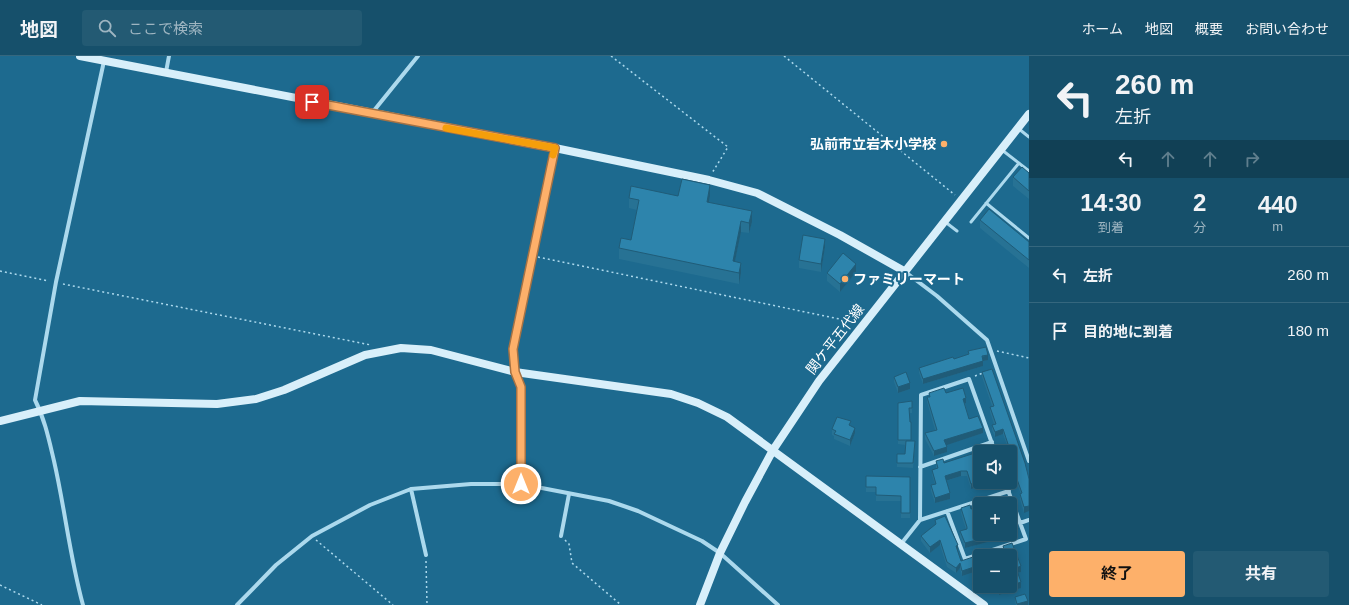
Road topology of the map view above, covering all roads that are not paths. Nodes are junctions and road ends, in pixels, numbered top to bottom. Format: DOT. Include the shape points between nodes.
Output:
graph roads {
  1 [pos="80,56"];
  2 [pos="169,56"];
  3 [pos="418,56"];
  4 [pos="104,61"];
  5 [pos="166,72"];
  6 [pos="371,114"];
  7 [pos="1029,114"];
  8 [pos="1018,128"];
  9 [pos="1029,137"];
  10 [pos="555,148"];
  11 [pos="1001,149"];
  12 [pos="1019,163"];
  13 [pos="1029,171"];
  14 [pos="986,203"];
  15 [pos="944,221"];
  16 [pos="970,222"];
  17 [pos="957,231"];
  18 [pos="1029,238"];
  19 [pos="904,271"];
  20 [pos="515,372"];
  21 [pos="40,410"];
  22 [pos="0,421"];
  23 [pos="992,442"];
  24 [pos="993,445"];
  25 [pos="773,450"];
  26 [pos="1029,461"];
  27 [pos="920,467"];
  28 [pos="521,484"];
  29 [pos="411,489"];
  30 [pos="1008,491"];
  31 [pos="569,494"];
  32 [pos="947,511"];
  33 [pos="920,520"];
  34 [pos="1029,520"];
  35 [pos="1020,523"];
  36 [pos="561,536"];
  37 [pos="901,544"];
  38 [pos="720,553"];
  39 [pos="426,555"];
  40 [pos="83,605"];
  41 [pos="236,605"];
  42 [pos="700,605"];
  43 [pos="778,605"];
  44 [pos="984,605"];
  1 -- 4 [label="street"];
  2 -- 5 [label="street"];
  3 -- 6 [label="street"];
  4 -- 5 [label="street"];
  4 -- 21 [label="street" via="56,282 35,400"];
  5 -- 6 [label="street"];
  6 -- 10 [label="street"];
  7 -- 8 [label="street, 関ケ平五代線"];
  8 -- 9 [label="lane"];
  8 -- 11 [label="street, 関ケ平五代線"];
  10 -- 19 [label="street" via="709,180 757,193"];
  10 -- 20 [label="street" via="513,349"];
  11 -- 12 [label="lane"];
  11 -- 15 [label="street, 関ケ平五代線"];
  12 -- 13 [label="lane"];
  12 -- 14 [label="lane"];
  14 -- 16 [label="lane"];
  14 -- 18 [label="lane"];
  15 -- 17 [label="lane"];
  15 -- 19 [label="street, 関ケ平五代線"];
  19 -- 25 [label="street, 関ケ平五代線" via="819,381"];
  19 -- 26 [label="street" via="987,340"];
  20 -- 21 [label="street" via="431,350 401,348 344,363 284,390 256,399 217,404 80,401"];
  20 -- 25 [label="street" via="678,396 714,409"];
  20 -- 28 [label="street" via="521,387"];
  21 -- 22 [label="street"];
  21 -- 40 [label="street" via="59,483 74,570"];
  23 -- 24 [label="street"];
  23 -- 27 [label="street"];
  23 -- 27 [label="street" via="970,379 921,395"];
  25 -- 37 [label="street"];
  25 -- 38 [label="street, 関ケ平五代線"];
  27 -- 33 [label="street"];
  28 -- 29 [label="street" via="471,484"];
  28 -- 31 [label="street"];
  29 -- 39 [label="street"];
  29 -- 41 [label="street" via="370,505 312,536 276,565"];
  30 -- 32 [label="street"];
  30 -- 35 [label="street"];
  31 -- 36 [label="street"];
  31 -- 38 [label="street" via="609,501 638,511 686,532"];
  32 -- 33 [label="street"];
  32 -- 35 [label="street" via="965,559 1026,539"];
  33 -- 37 [label="street"];
  34 -- 35 [label="street"];
  37 -- 44 [label="street"];
  38 -- 42 [label="street, 関ケ平五代線"];
  38 -- 43 [label="street"];
}
